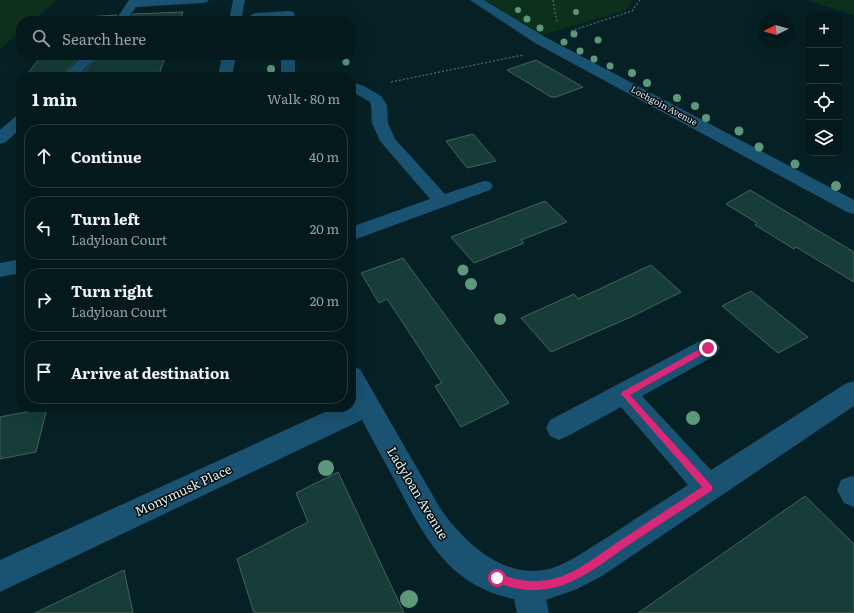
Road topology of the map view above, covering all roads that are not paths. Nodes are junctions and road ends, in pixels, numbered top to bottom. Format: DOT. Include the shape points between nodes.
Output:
graph roads {
  1 [pos="203,0"];
  2 [pos="239,0"];
  3 [pos="476,0"];
  4 [pos="289,1"];
  5 [pos="134,2"];
  6 [pos="124,16"];
  7 [pos="236,16"];
  8 [pos="288,16"];
  9 [pos="86,60"];
  10 [pos="228,60"];
  11 [pos="288,60"];
  12 [pos="74,72"];
  13 [pos="226,72"];
  14 [pos="288,72"];
  15 [pos="356,89"];
  16 [pos="16,124"];
  17 [pos="0,139"];
  18 [pos="484,186"];
  19 [pos="442,201"];
  20 [pos="854,208"];
  21 [pos="356,232"];
  22 [pos="16,267"];
  23 [pos="0,270"];
  24 [pos="708,348"];
  25 [pos="356,385"];
  26 [pos="854,392"];
  27 [pos="624,394"];
  28 [pos="367,404"];
  29 [pos="356,409"];
  30 [pos="350,412"];
  31 [pos="559,428"];
  32 [pos="708,488"];
  33 [pos="0,576"];
  34 [pos="524,594"];
  1 -- 5 [label="street"];
  2 -- 7 [label="street"];
  3 -- 20 [label="street, Lochgoin Avenue" via="540,40"];
  4 -- 8 [label="street"];
  5 -- 6 [label="street"];
  9 -- 12 [label="street"];
  10 -- 13 [label="street"];
  11 -- 14 [label="street"];
  15 -- 19 [label="street" via="376,99 380,123 388,141"];
  16 -- 17 [label="street"];
  18 -- 19 [label="street"];
  19 -- 21 [label="street"];
  22 -- 23 [label="street"];
  24 -- 27 [label="street"];
  25 -- 28 [label="street, Ladyloan Avenue"];
  26 -- 32 [label="street"];
  27 -- 31 [label="street"];
  27 -- 32 [label="street"];
  28 -- 29 [label="street, Monymusk Place"];
  28 -- 34 [label="street, Ladyloan Avenue" via="425,510 450,544 474,566"];
  30 -- 33 [label="street, Monymusk Place"];
  32 -- 34 [label="street" via="569,578"];
}
